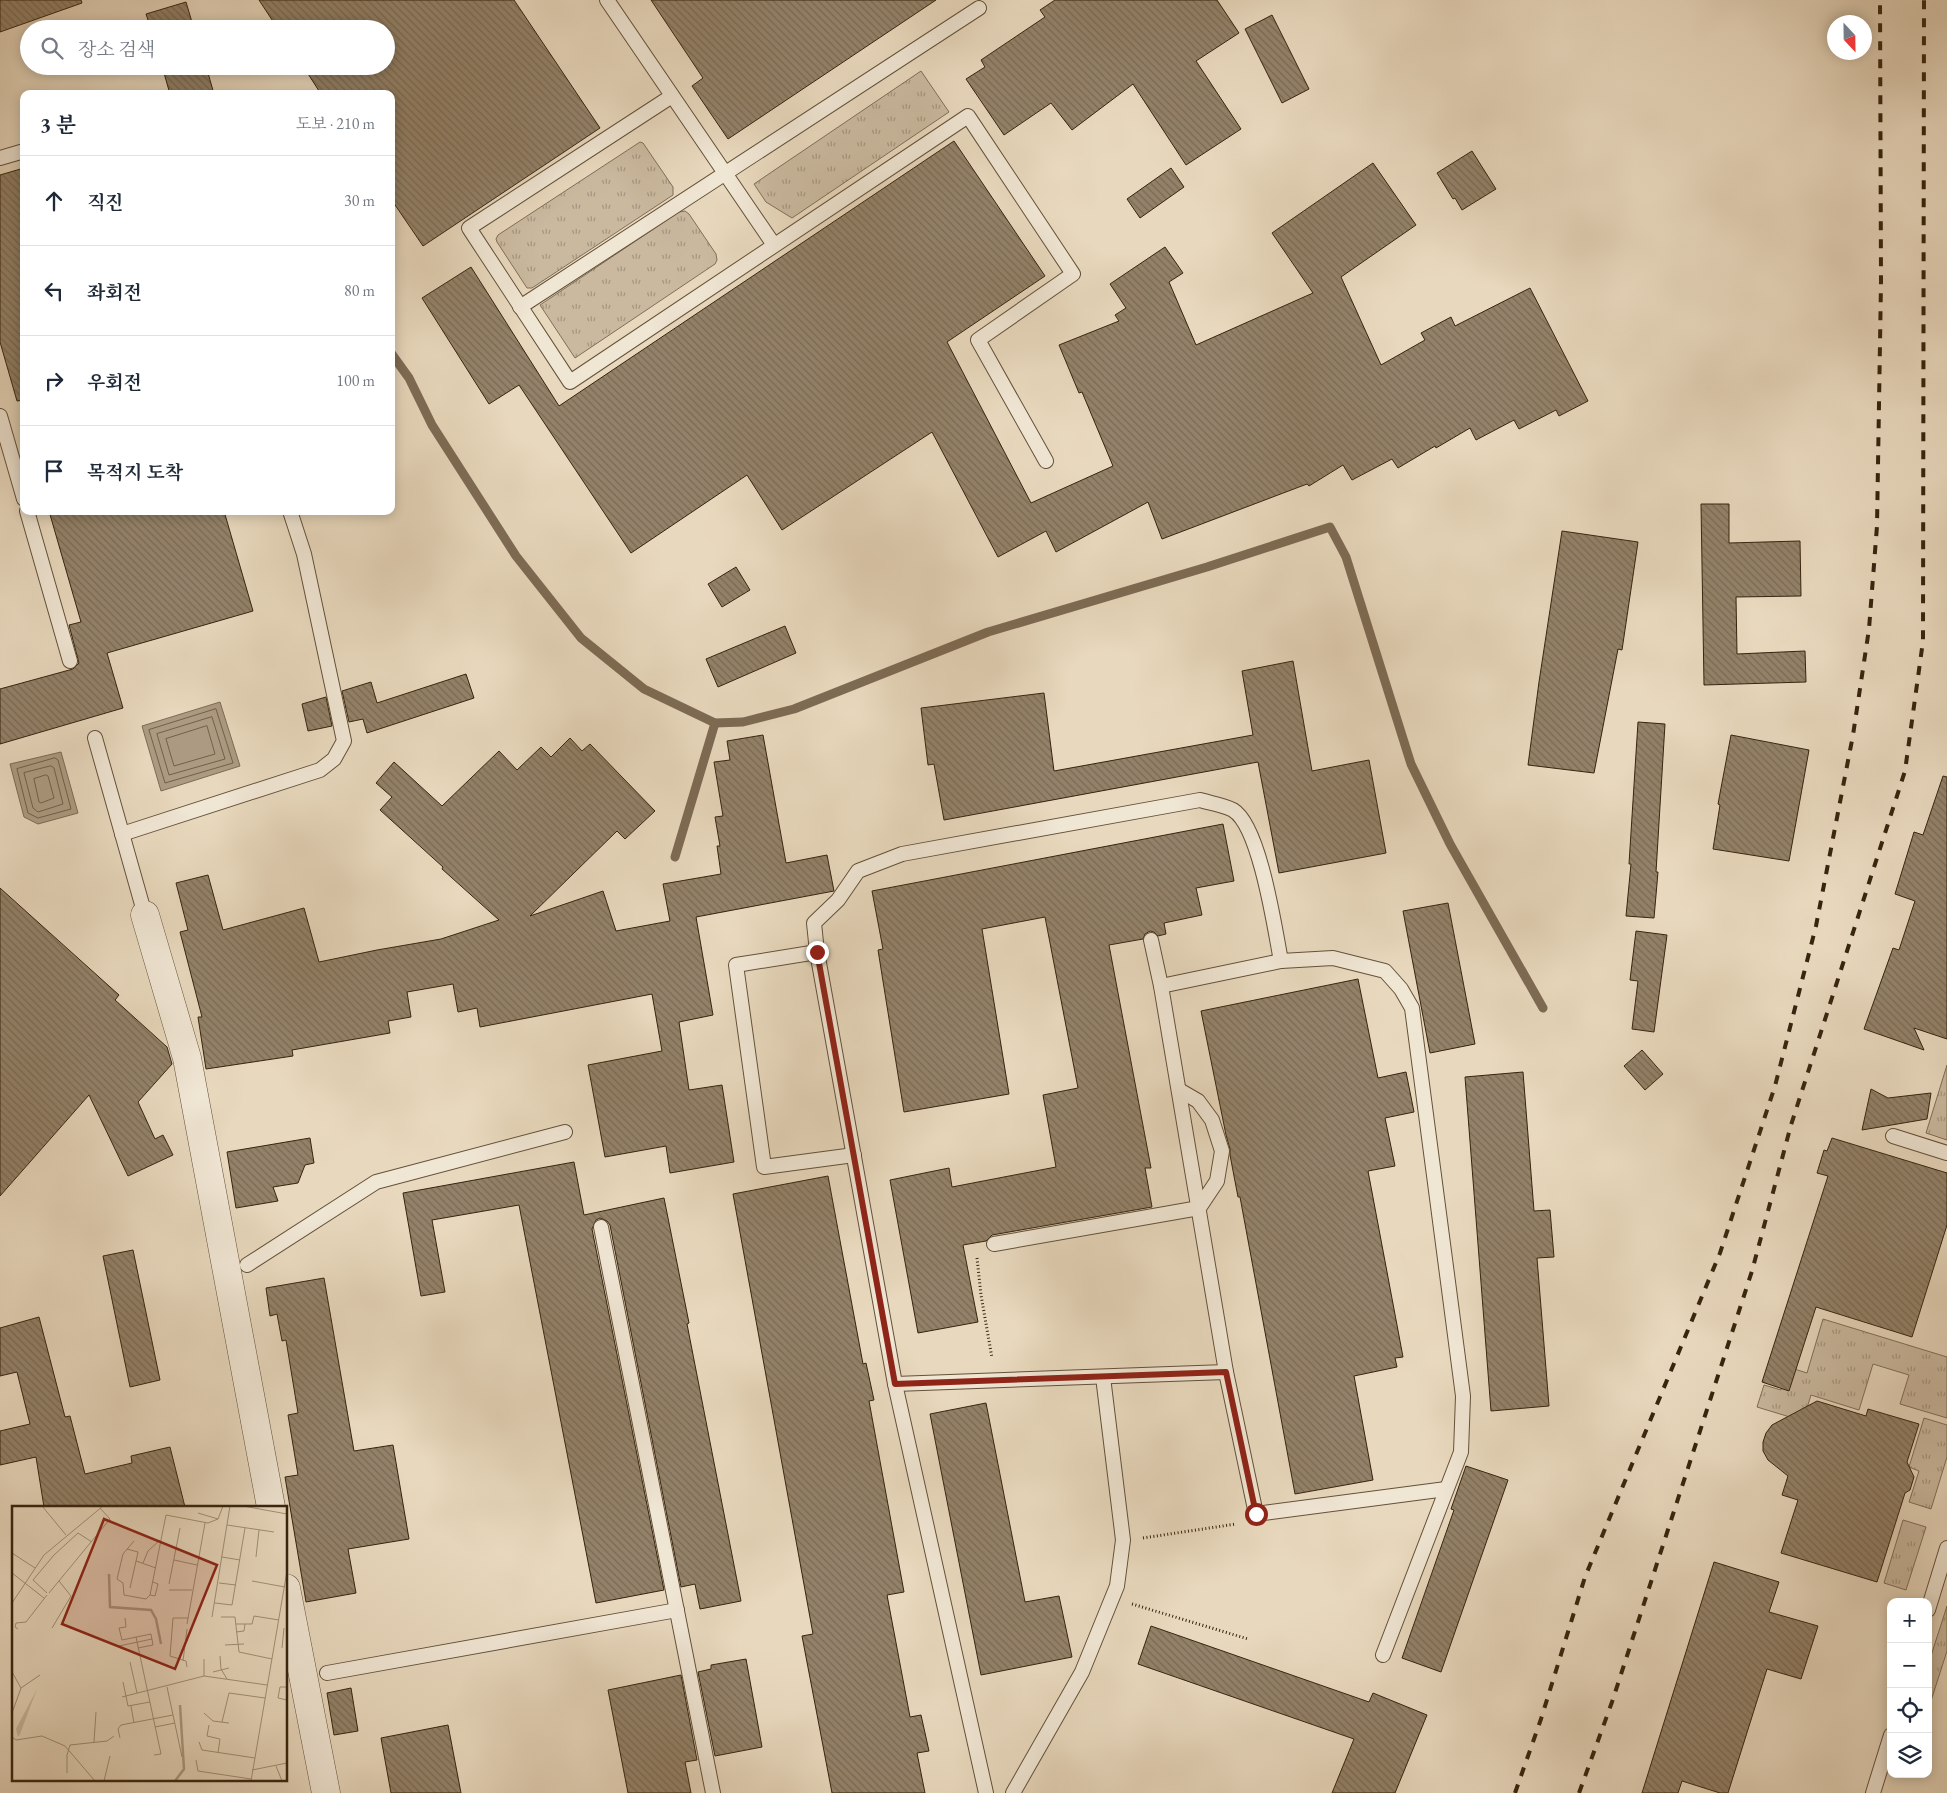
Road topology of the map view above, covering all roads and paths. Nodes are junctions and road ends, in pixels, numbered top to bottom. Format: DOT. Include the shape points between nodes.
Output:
graph roads {
  1 [pos="607,0"];
  2 [pos="979,8"];
  3 [pos="672,96"];
  4 [pos="20,152"];
  5 [pos="0,158"];
  6 [pos="724,173"];
  7 [pos="774,245"];
  8 [pos="520,307"];
  9 [pos="0,416"];
  10 [pos="1046,461"];
  11 [pos="20,485"];
  12 [pos="28,515"];
  13 [pos="291,515"];
  14 [pos="70,661"];
  15 [pos="95,738"];
  16 [pos="122,834"];
  17 [pos="145,915"];
  18 [pos="1150,940"];
  19 [pos="817,952"];
  20 [pos="1281,961"];
  21 [pos="1161,986"];
  22 [pos="1178,1090"];
  23 [pos="565,1132"];
  24 [pos="1893,1136"];
  25 [pos="1947,1153"];
  26 [pos="854,1155"];
  27 [pos="1199,1208"];
  28 [pos="601,1227"];
  29 [pos="994,1244"];
  30 [pos="238,1270"];
  31 [pos="1226,1372"];
  32 [pos="1103,1377"];
  33 [pos="996,1381"];
  34 [pos="895,1384"];
  35 [pos="1446,1489"];
  36 [pos="271,1506"];
  37 [pos="1256,1514"];
  38 [pos="1123,1540"];
  39 [pos="1947,1548"];
  40 [pos="288,1594"];
  41 [pos="1112,1598"];
  42 [pos="1932,1598"];
  43 [pos="677,1610"];
  44 [pos="1248,1639"];
  45 [pos="1383,1654"];
  46 [pos="315,1675"];
  47 [pos="1887,1748"];
  48 [pos="326,1793"];
  49 [pos="713,1793"];
  50 [pos="986,1793"];
  51 [pos="1013,1793"];
  52 [pos="1873,1793"];
  1 -- 3 [label="lane"];
  2 -- 6 [label="lane"];
  3 -- 6 [label="lane"];
  3 -- 8 [label="lane" via="469,228"];
  4 -- 5 [label="lane"];
  6 -- 7 [label="lane"];
  6 -- 8 [label="lane"];
  7 -- 8 [label="lane" via="570,382"];
  7 -- 10 [label="lane" via="968,116 1073,274 978,340"];
  9 -- 11 [label="lane"];
  12 -- 14 [label="lane"];
  13 -- 16 [label="lane" via="304,554 344,742 334,759 320,770"];
  15 -- 16 [label="lane"];
  16 -- 17 [label="lane"];
  17 -- 30 [label="street" via="187,1058"];
  18 -- 21 [label="lane"];
  19 -- 20 [label="lane" via="814,922 838,900 858,871 902,854 1200,800 1234,811 1247,828 1262,866"];
  19 -- 26 [label="lane"];
  19 -- 26 [label="lane" via="736,965 764,1167"];
  20 -- 21 [label="lane"];
  20 -- 35 [label="lane" via="1333,958 1386,971 1412,1008 1463,1396 1461,1452"];
  21 -- 22 [label="lane"];
  22 -- 27 [label="lane"];
  22 -- 27 [label="lane" via="1198,1101 1212,1120 1222,1151 1217,1181"];
  23 -- 30 [label="lane" via="376,1182"];
  24 -- 25 [label="lane"];
  26 -- 34 [label="lane"];
  27 -- 29 [label="lane"];
  27 -- 31 [label="lane"];
  28 -- 43 [label="lane"];
  29 -- 33 [label="path" via="983,1249 977,1257"];
  30 -- 36 [label="street"];
  31 -- 32 [label="lane"];
  31 -- 37 [label="lane"];
  32 -- 33 [label="lane"];
  32 -- 38 [label="lane"];
  33 -- 34 [label="lane"];
  34 -- 50 [label="lane"];
  35 -- 37 [label="lane"];
  35 -- 45 [label="lane"];
  37 -- 38 [label="path" via="1235,1524"];
  38 -- 41 [label="lane" via="1117,1586"];
  39 -- 42 [label="lane"];
  40 -- 46 [label="street"];
  41 -- 44 [label="path"];
  41 -- 51 [label="lane" via="1082,1672"];
  43 -- 46 [label="lane"];
  43 -- 49 [label="lane"];
  46 -- 48 [label="street"];
  47 -- 52 [label="lane"];
}
